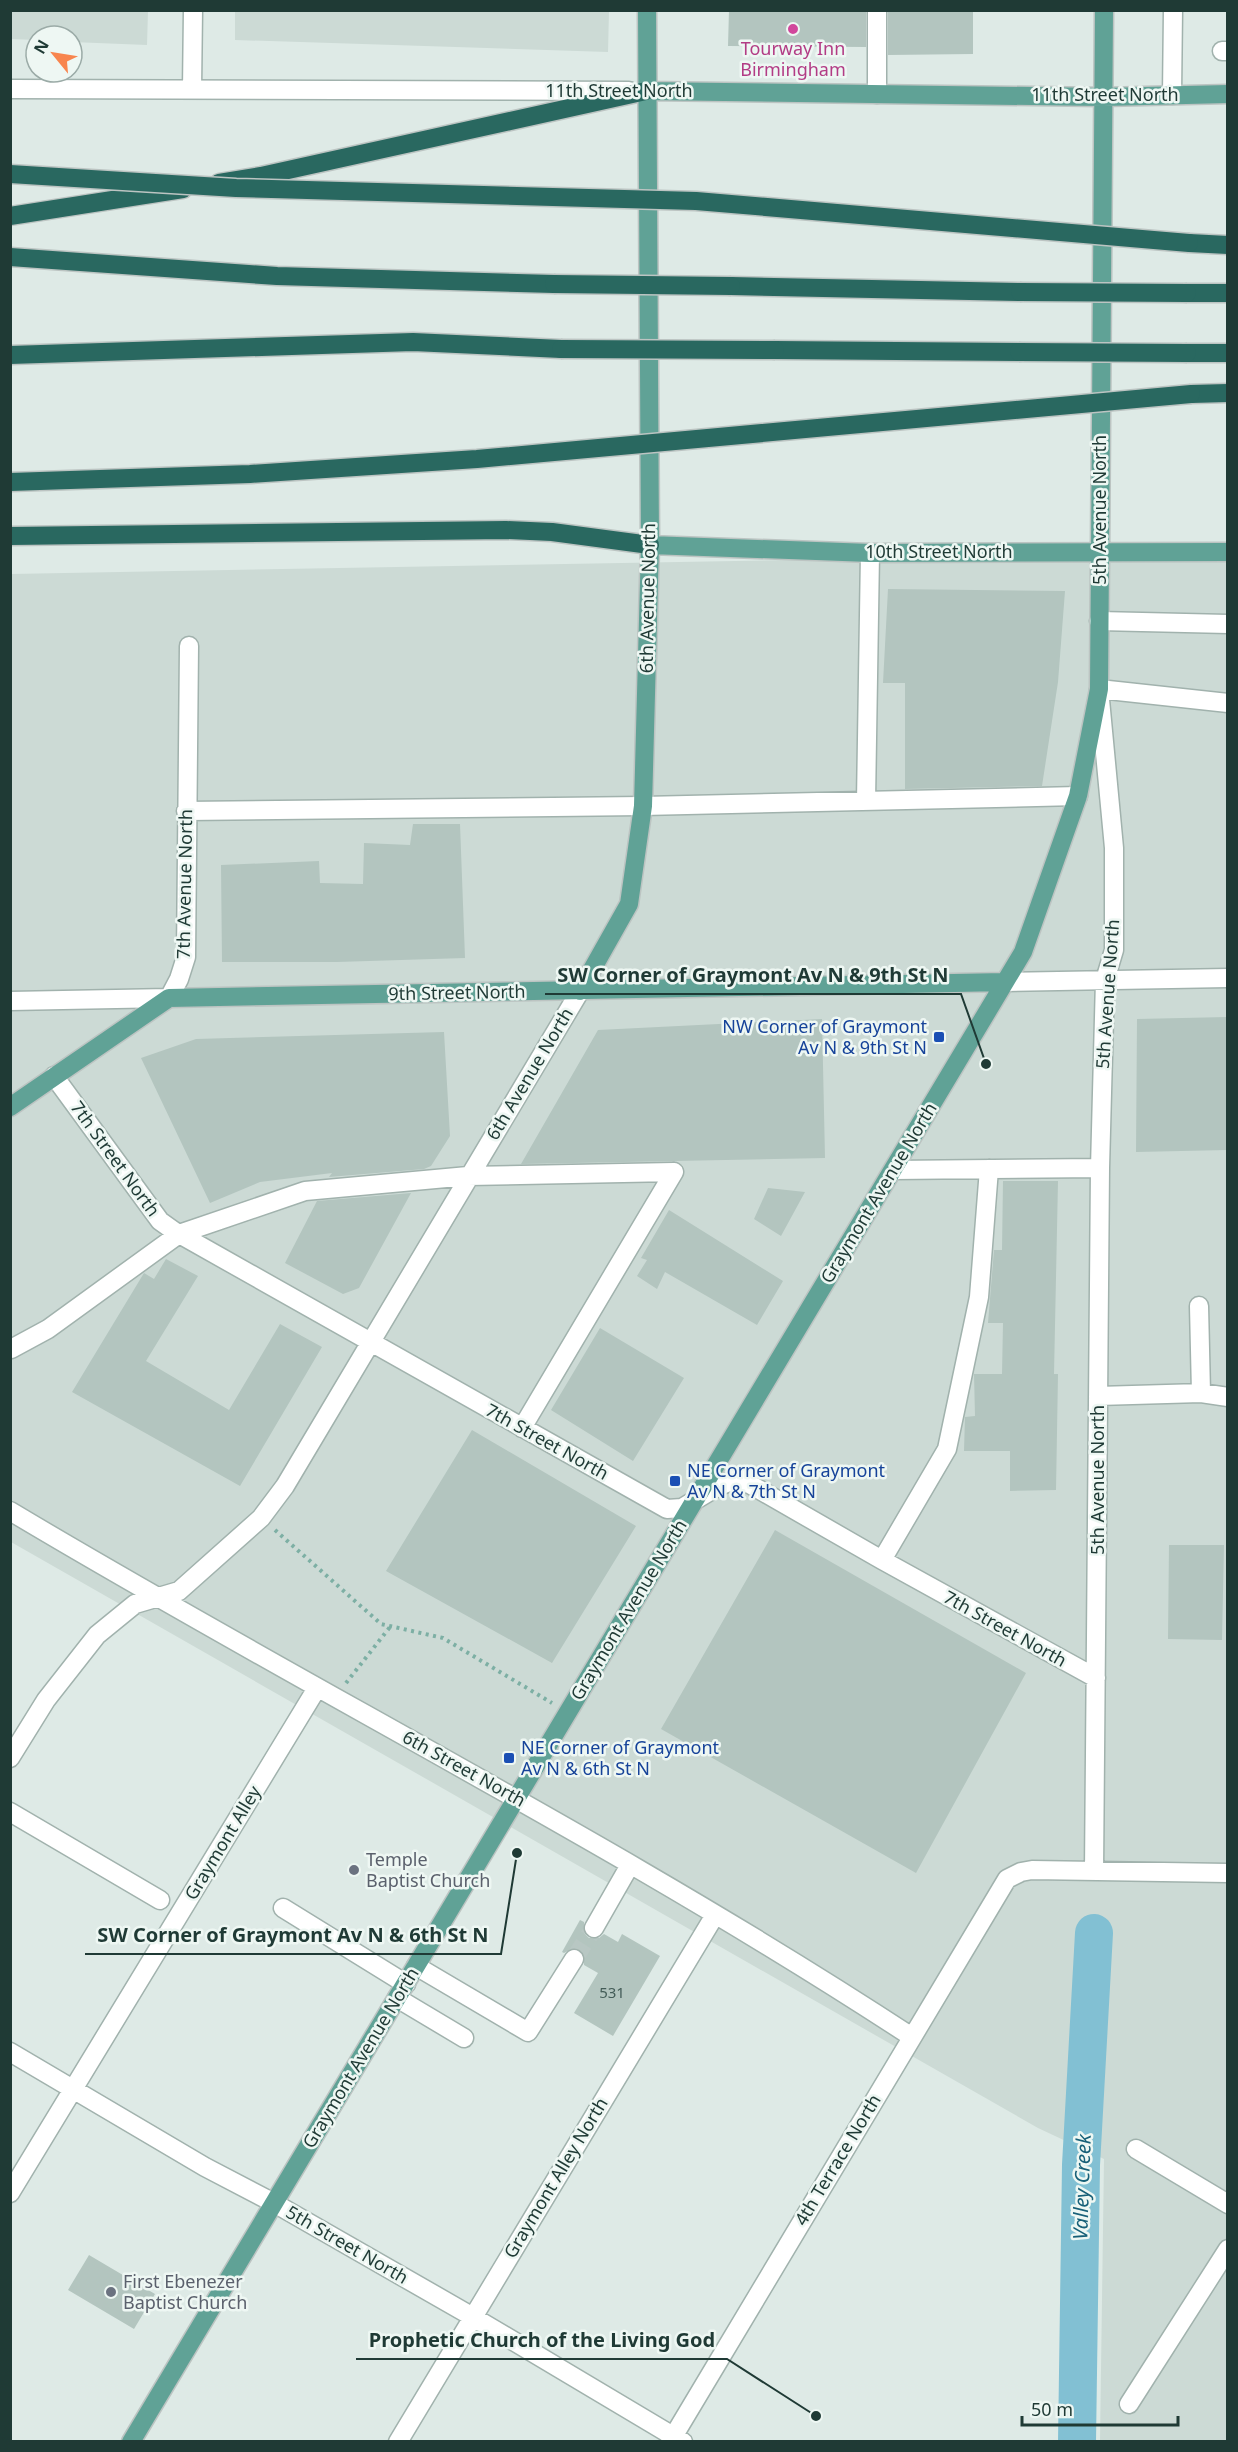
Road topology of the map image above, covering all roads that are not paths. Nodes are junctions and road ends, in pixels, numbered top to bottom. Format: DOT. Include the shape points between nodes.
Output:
graph roads {
  1 [pos="192,10"];
  2 [pos="646,10"];
  3 [pos="877,10"];
  4 [pos="1104,10"];
  5 [pos="1173,10"];
  6 [pos="10,89"];
  7 [pos="192,89"];
  8 [pos="645,91"];
  9 [pos="877,94"];
  10 [pos="1227,94"];
  11 [pos="1172,95"];
  12 [pos="1103,96"];
  13 [pos="10,174"];
  14 [pos="10,216"];
  15 [pos="1227,245"];
  16 [pos="10,256"];
  17 [pos="1227,293"];
  18 [pos="1227,353"];
  19 [pos="10,355"];
  20 [pos="1227,393"];
  21 [pos="10,482"];
  22 [pos="10,536"];
  23 [pos="650,545"];
  24 [pos="1100,552"];
  25 [pos="1227,552"];
  26 [pos="870,553"];
  27 [pos="1099,621"];
  28 [pos="1227,624"];
  29 [pos="189,646"];
  30 [pos="1227,688"];
  31 [pos="1099,689"];
  32 [pos="1227,703"];
  33 [pos="1078,796"];
  34 [pos="866,801"];
  35 [pos="643,806"];
  36 [pos="186,811"];
  37 [pos="1227,978"];
  38 [pos="1105,980"];
  39 [pos="1005,982"];
  40 [pos="580,991"];
  41 [pos="169,998"];
  42 [pos="10,1001"];
  43 [pos="54,1076"];
  44 [pos="10,1107"];
  45 [pos="1100,1168"];
  46 [pos="989,1169"];
  47 [pos="892,1170"];
  48 [pos="468,1176"];
  49 [pos="179,1234"];
  50 [pos="1199,1306"];
  51 [pos="370,1341"];
  52 [pos="11,1349"];
  53 [pos="1201,1393"];
  54 [pos="1098,1396"];
  55 [pos="1227,1396"];
  56 [pos="522,1428"];
  57 [pos="694,1502"];
  58 [pos="10,1511"];
  59 [pos="882,1560"];
  60 [pos="157,1598"];
  61 [pos="1096,1678"];
  62 [pos="317,1688"];
  63 [pos="10,1758"];
  64 [pos="517,1798"];
  65 [pos="10,1812"];
  66 [pos="630,1865"];
  67 [pos="1094,1871"];
  68 [pos="1227,1873"];
  69 [pos="160,1900"];
  70 [pos="283,1908"];
  71 [pos="715,1915"];
  72 [pos="594,1928"];
  73 [pos="574,1959"];
  74 [pos="416,1966"];
  75 [pos="401,1991"];
  76 [pos="912,2037"];
  77 [pos="464,2038"];
  78 [pos="10,2052"];
  79 [pos="74,2090"];
  80 [pos="1136,2149"];
  81 [pos="10,2193"];
  82 [pos="274,2203"];
  83 [pos="1227,2204"];
  84 [pos="1227,2249"];
  85 [pos="473,2317"];
  86 [pos="1129,2404"];
  87 [pos="675,2440"];
  88 [pos="131,2442"];
  89 [pos="398,2442"];
  1 -- 7 [label="street"];
  2 -- 8 [label="main road, 6th Avenue North"];
  3 -- 9 [label="street"];
  4 -- 12 [label="main road, 5th Avenue North"];
  5 -- 11 [label="street"];
  6 -- 7 [label="street, 11th Street North"];
  7 -- 8 [label="street, 11th Street North"];
  8 -- 9 [label="main road, 11th Street North"];
  8 -- 14 [label="highway" via="261,176"];
  8 -- 23 [label="main road, 6th Avenue North"];
  9 -- 12 [label="main road, 11th Street North"];
  10 -- 11 [label="main road, 11th Street North"];
  11 -- 12 [label="main road, 11th Street North"];
  12 -- 24 [label="main road, 5th Avenue North"];
  13 -- 15 [label="highway, bridge" via="236,188 696,201"];
  16 -- 17 [label="highway, bridge" via="277,276 554,284"];
  18 -- 19 [label="highway, bridge" via="561,349 413,342"];
  20 -- 21 [label="highway, bridge" via="466,460 250,474"];
  22 -- 23 [label="highway" via="506,530"];
  23 -- 26 [label="main road, 10th Street North"];
  23 -- 35 [label="main road, 6th Avenue North"];
  24 -- 25 [label="main road, 10th Street North"];
  24 -- 26 [label="main road, 10th Street North"];
  24 -- 27 [label="main road, 5th Avenue North"];
  26 -- 34 [label="street"];
  27 -- 28 [label="street"];
  27 -- 31 [label="main road, 5th Avenue North"];
  29 -- 36 [label="street, 7th Avenue North"];
  30 -- 32 [label="street"];
  31 -- 32 [label="street"];
  31 -- 33 [label="main road, Graymont Avenue North"];
  31 -- 38 [label="street, 5th Avenue North" via="1114,848 1114,950"];
  33 -- 34 [label="street"];
  33 -- 39 [label="main road, Graymont Avenue North" via="1023,952"];
  34 -- 35 [label="street"];
  35 -- 36 [label="street"];
  35 -- 40 [label="main road, 6th Avenue North" via="629,904"];
  36 -- 41 [label="street, 7th Avenue North" via="186,957"];
  37 -- 38 [label="street, 9th Street North"];
  38 -- 39 [label="street, 9th Street North"];
  38 -- 45 [label="street, 5th Avenue North"];
  39 -- 40 [label="main road, 9th Street North"];
  39 -- 47 [label="main road, Graymont Avenue North"];
  40 -- 41 [label="main road, 9th Street North"];
  40 -- 48 [label="street, 6th Avenue North"];
  41 -- 42 [label="street, 9th Street North"];
  41 -- 43 [label="main road"];
  43 -- 44 [label="main road"];
  43 -- 49 [label="street, 7th Street North" via="160,1221"];
  45 -- 46 [label="street"];
  45 -- 54 [label="street, 5th Avenue North"];
  46 -- 47 [label="street"];
  46 -- 59 [label="street" via="979,1297 947,1449"];
  47 -- 57 [label="main road, Graymont Avenue North"];
  48 -- 49 [label="street" via="305,1191"];
  48 -- 51 [label="street, 6th Avenue North"];
  48 -- 56 [label="street" via="674,1172"];
  49 -- 51 [label="street, 7th Street North"];
  49 -- 52 [label="street" via="48,1329"];
  50 -- 53 [label="street"];
  51 -- 56 [label="street, 7th Street North"];
  51 -- 60 [label="street, 6th Avenue North" via="285,1486 261,1518 179,1591"];
  53 -- 54 [label="street"];
  53 -- 55 [label="street"];
  54 -- 61 [label="street, 5th Avenue North"];
  56 -- 57 [label="street, 7th Street North" via="667,1509"];
  57 -- 59 [label="street, 7th Street North" via="738,1478"];
  57 -- 64 [label="main road, Graymont Avenue North"];
  58 -- 60 [label="street, 6th Street North"];
  59 -- 61 [label="street, 7th Street North"];
  60 -- 62 [label="street, 6th Street North"];
  60 -- 63 [label="street, 6th Avenue North" via="135,1604 97,1635 46,1700"];
  61 -- 67 [label="street, 5th Avenue North"];
  62 -- 64 [label="street, 6th Street North"];
  62 -- 79 [label="street, Graymont Alley"];
  64 -- 66 [label="street, 6th Street North"];
  64 -- 74 [label="main road, Graymont Avenue North"];
  65 -- 69 [label="street"];
  66 -- 71 [label="street, 6th Street North"];
  66 -- 72 [label="street"];
  67 -- 68 [label="street"];
  67 -- 76 [label="street, 4th Terrace North" via="1032,1870 1007,1879"];
  70 -- 75 [label="street"];
  71 -- 76 [label="street, 6th Street North"];
  71 -- 85 [label="street, Graymont Alley North"];
  73 -- 74 [label="street" via="528,2032"];
  74 -- 75 [label="main road, Graymont Avenue North"];
  75 -- 77 [label="street"];
  75 -- 82 [label="main road, Graymont Avenue North"];
  76 -- 87 [label="street, 4th Terrace North"];
  78 -- 79 [label="street, 5th Street North"];
  79 -- 81 [label="street, Graymont Alley"];
  79 -- 82 [label="street, 5th Street North"];
  80 -- 83 [label="street"];
  82 -- 85 [label="street, 5th Street North"];
  82 -- 88 [label="main road, Graymont Avenue North"];
  84 -- 86 [label="street"];
  85 -- 87 [label="street, 5th Street North"];
  85 -- 89 [label="street, Graymont Alley North"];
}
